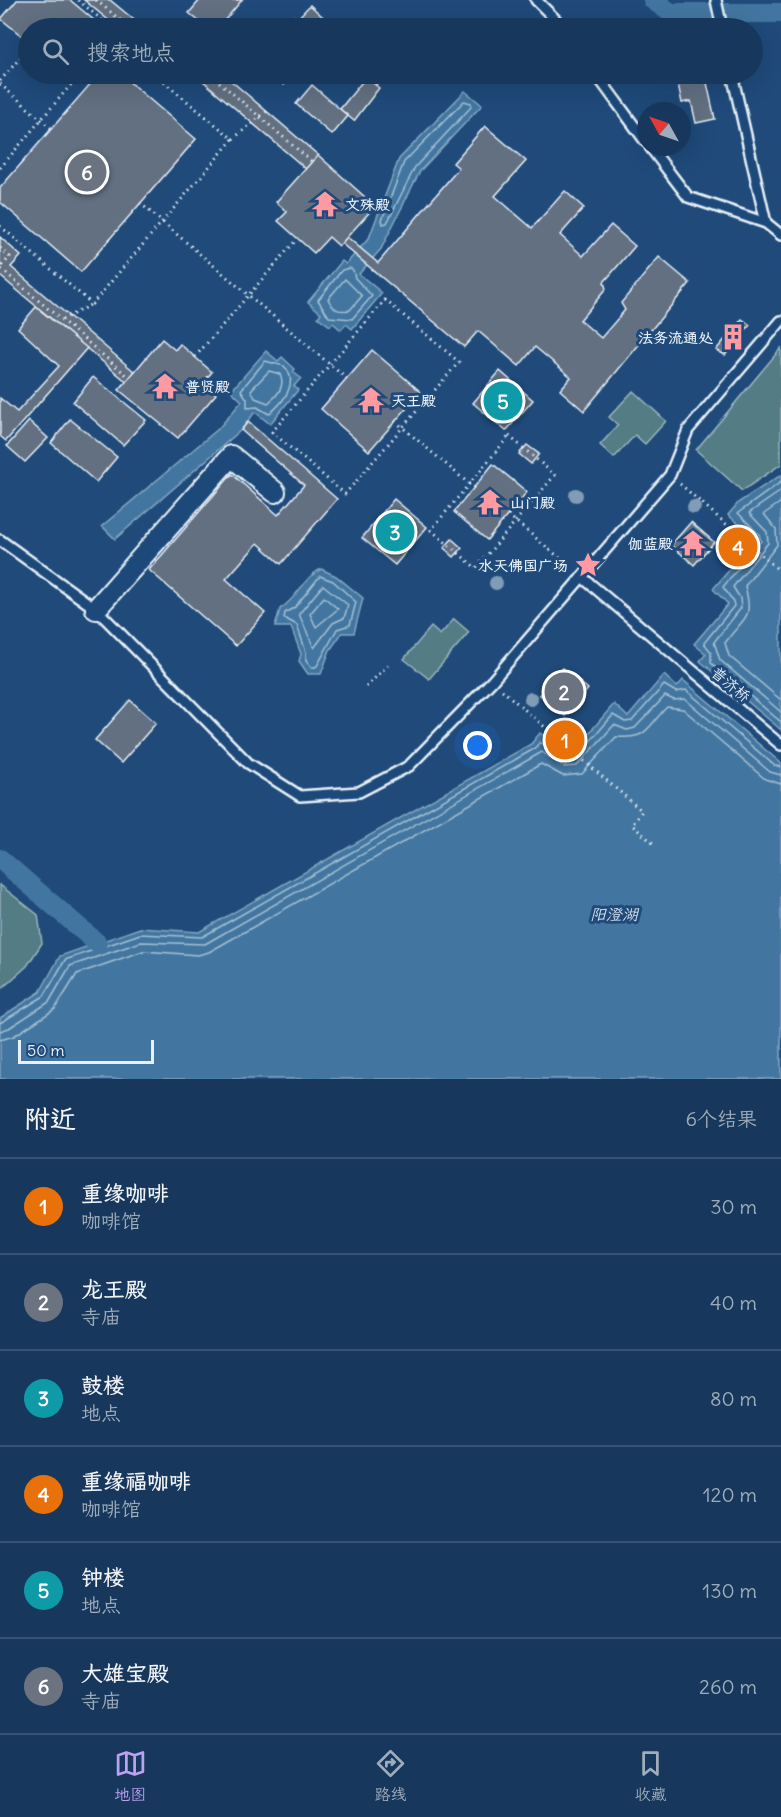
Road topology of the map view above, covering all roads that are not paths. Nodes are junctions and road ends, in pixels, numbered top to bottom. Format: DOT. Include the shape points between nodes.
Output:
graph roads {
  1 [pos="536,0"];
  2 [pos="716,0"];
  3 [pos="554,18"];
  4 [pos="720,18"];
  5 [pos="603,84"];
  6 [pos="734,84"];
  7 [pos="637,130"];
  8 [pos="657,156"];
  9 [pos="766,223"];
  10 [pos="781,235"];
  11 [pos="781,321"];
  12 [pos="275,492"];
  13 [pos="0,540"];
  14 [pos="582,577"];
  15 [pos="96,609"];
  16 [pos="781,746"];
  1 -- 3 [label="lane"];
  2 -- 4 [label="lane"];
  5 -- 7 [label="lane"];
  6 -- 9 [label="lane"];
  8 -- 9 [label="lane" via="688,197"];
  9 -- 10 [label="lane"];
  11 -- 14 [label="lane" via="688,430 670,475"];
  12 -- 15 [label="street" via="231,456"];
  13 -- 15 [label="lane"];
  14 -- 15 [label="lane" via="492,681 409,766 359,792 300,796 248,763"];
  14 -- 16 [label="lane, 普济桥"];
}
